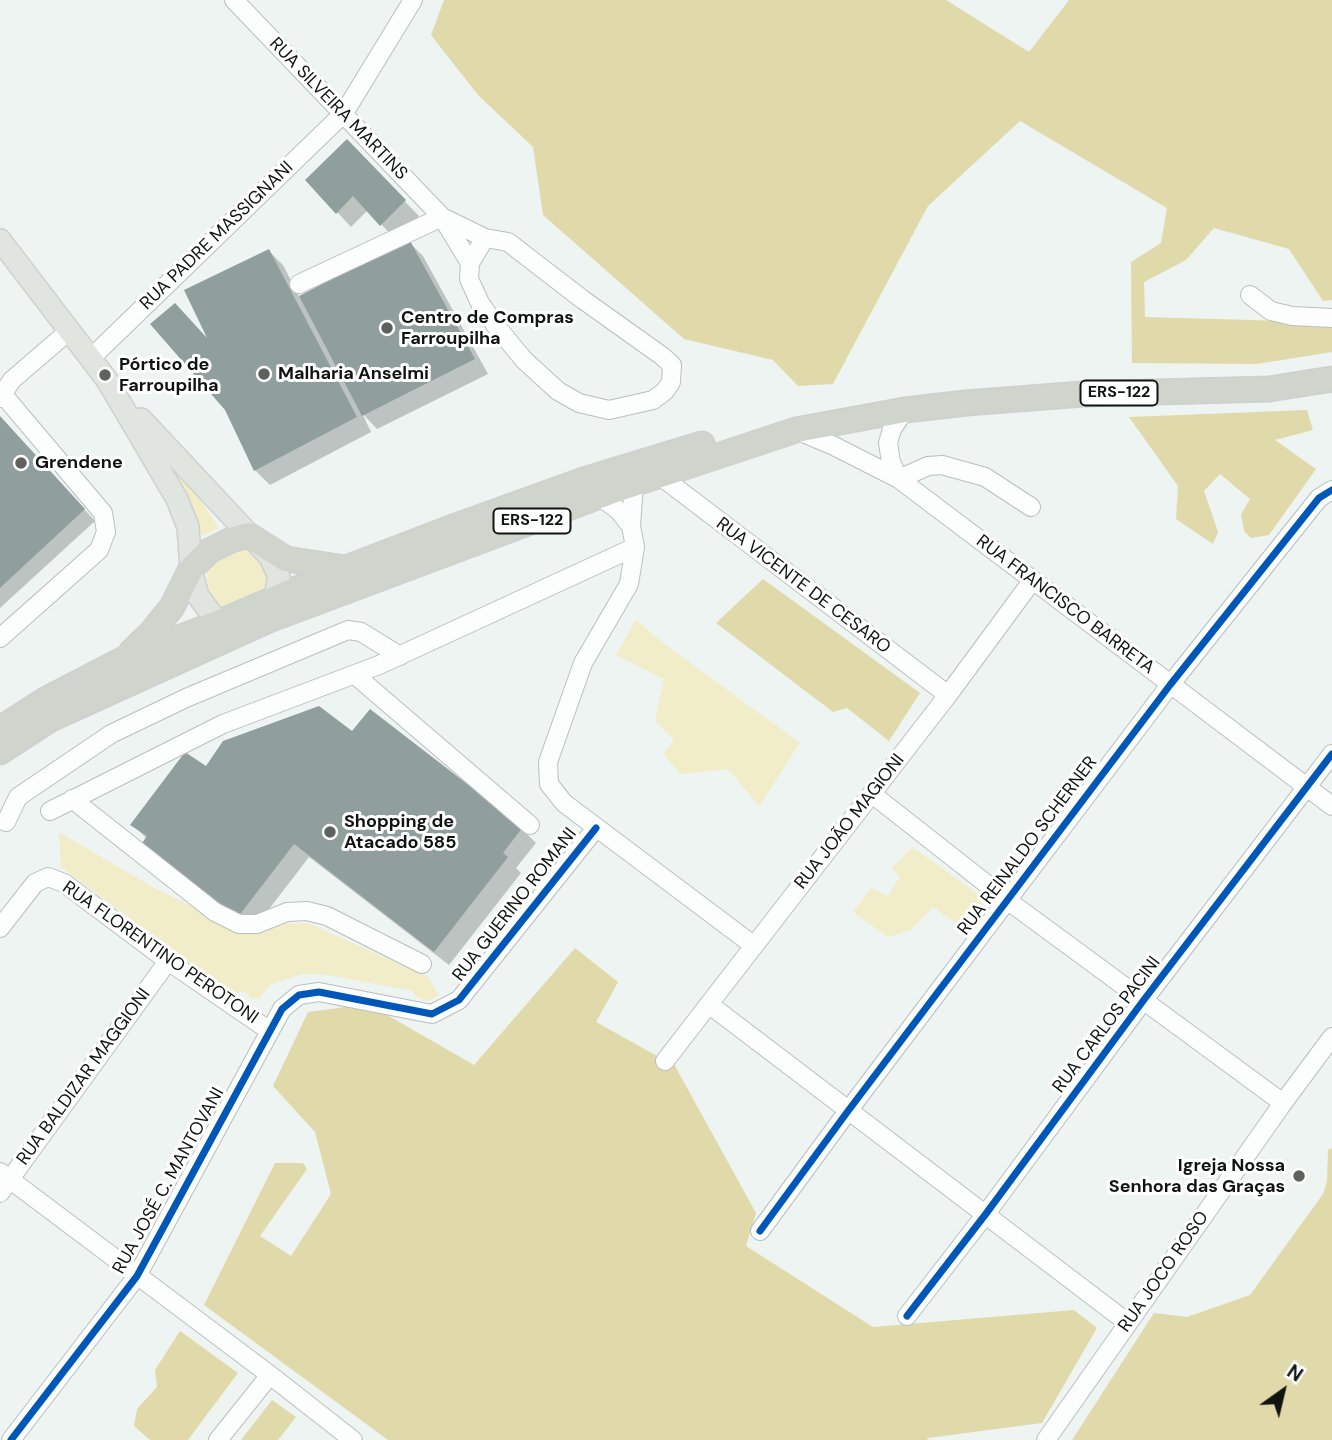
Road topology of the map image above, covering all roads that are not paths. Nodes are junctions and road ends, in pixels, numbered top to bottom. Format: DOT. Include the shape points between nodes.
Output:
graph roads {
  1 [pos="234,0"];
  2 [pos="412,0"];
  3 [pos="344,113"];
  4 [pos="442,217"];
  5 [pos="485,239"];
  6 [pos="0,240"];
  7 [pos="470,263"];
  8 [pos="299,284"];
  9 [pos="1250,295"];
  10 [pos="1332,318"];
  11 [pos="70,330"];
  12 [pos="91,358"];
  13 [pos="1332,379"];
  14 [pos="107,380"];
  15 [pos="1,394"];
  16 [pos="905,410"];
  17 [pos="796,430"];
  18 [pos="659,475"];
  19 [pos="899,479"];
  20 [pos="634,483"];
  21 [pos="1332,490"];
  22 [pos="599,496"];
  23 [pos="1031,507"];
  24 [pos="244,524"];
  25 [pos="631,526"];
  26 [pos="635,547"];
  27 [pos="346,568"];
  28 [pos="191,569"];
  29 [pos="1032,581"];
  30 [pos="272,609"];
  31 [pos="227,629"];
  32 [pos="0,638"];
  33 [pos="400,656"];
  34 [pos="124,659"];
  35 [pos="355,674"];
  36 [pos="1170,685"];
  37 [pos="948,695"];
  38 [pos="0,729"];
  39 [pos="0,752"];
  40 [pos="1332,754"];
  41 [pos="1306,787"];
  42 [pos="872,794"];
  43 [pos="72,799"];
  44 [pos="1332,806"];
  45 [pos="50,811"];
  46 [pos="6,822"];
  47 [pos="530,825"];
  48 [pos="596,828"];
  49 [pos="1007,900"];
  50 [pos="0,928"];
  51 [pos="752,946"];
  52 [pos="168,961"];
  53 [pos="422,964"];
  54 [pos="1143,1001"];
  55 [pos="710,1005"];
  56 [pos="270,1031"];
  57 [pos="1332,1037"];
  58 [pos="665,1060"];
  59 [pos="1283,1103"];
  60 [pos="848,1111"];
  61 [pos="3,1181"];
  62 [pos="985,1215"];
  63 [pos="760,1231"];
  64 [pos="137,1276"];
  65 [pos="907,1315"];
  66 [pos="1128,1323"];
  67 [pos="270,1375"];
  68 [pos="11,1440"];
  69 [pos="218,1440"];
  70 [pos="353,1440"];
  71 [pos="1046,1440"];
  1 -- 3 [label="street, RUA SILVEIRA MARTINS"];
  2 -- 3 [label="street, RUA PADRE MASSIGNANI"];
  3 -- 4 [label="street, RUA SILVEIRA MARTINS"];
  3 -- 12 [label="street, RUA PADRE MASSIGNANI"];
  4 -- 5 [label="street"];
  4 -- 7 [label="street"];
  4 -- 8 [label="street"];
  5 -- 7 [label="street"];
  5 -- 7 [label="street" via="508,242 662,356 672,365 671,382 653,400 609,410 579,403 558,391 524,360 480,303 468,279"];
  6 -- 11 [label="main road"];
  9 -- 10 [label="street" via="1271,311"];
  11 -- 12 [label="main road"];
  11 -- 15 [label="street"];
  12 -- 14 [label="main road"];
  13 -- 16 [label="highway, ERS-122" via="1269,389 1083,394"];
  14 -- 24 [label="main road"];
  14 -- 28 [label="main road" via="177,499 188,527"];
  15 -- 32 [label="street" via="103,513 106,532 99,550"];
  16 -- 17 [label="highway, ERS-122"];
  16 -- 19 [label="street" via="888,443"];
  17 -- 18 [label="highway, ERS-122"];
  17 -- 19 [label="street, RUA FRANCISCO BARRETA"];
  17 -- 27 [label="highway, ERS-122" via="763,430 648,460"];
  18 -- 20 [label="highway, ERS-122"];
  18 -- 37 [label="street, RUA VICENTE DE CESARO"];
  19 -- 23 [label="street" via="928,466 942,466 985,477"];
  19 -- 29 [label="street, RUA FRANCISCO BARRETA"];
  20 -- 22 [label="highway, ERS-122"];
  20 -- 25 [label="street"];
  21 -- 36 [label="street, RUA REINALDO SCHERNER" via="1319,498"];
  22 -- 25 [label="street"];
  22 -- 30 [label="highway, ERS-122"];
  24 -- 27 [label="highway" via="286,559"];
  24 -- 28 [label="highway" via="231,540 209,551"];
  24 -- 30 [label="main road" via="270,557 279,577"];
  25 -- 26 [label="street"];
  26 -- 33 [label="street"];
  26 -- 48 [label="street" via="629,584 583,663 548,762 549,784 564,803"];
  27 -- 30 [label="highway, ERS-122"];
  28 -- 31 [label="main road" via="198,596"];
  28 -- 34 [label="highway" via="172,607"];
  29 -- 36 [label="street, RUA FRANCISCO BARRETA"];
  29 -- 37 [label="street, RUA JOÃO MAGIONI"];
  30 -- 31 [label="highway, ERS-122"];
  31 -- 34 [label="highway, ERS-122"];
  31 -- 39 [label="highway, ERS-122" via="51,719"];
  33 -- 35 [label="street"];
  33 -- 46 [label="street" via="361,632 348,630 186,698 100,741 18,797"];
  34 -- 38 [label="highway, ERS-122"];
  35 -- 43 [label="street" via="223,724"];
  35 -- 47 [label="street"];
  36 -- 41 [label="street, RUA FRANCISCO BARRETA"];
  36 -- 49 [label="street, RUA REINALDO SCHERNER"];
  37 -- 42 [label="street, RUA JOÃO MAGIONI"];
  40 -- 41 [label="street, RUA CARLOS PACINI"];
  41 -- 44 [label="street, RUA FRANCISCO BARRETA"];
  41 -- 54 [label="street, RUA CARLOS PACINI"];
  42 -- 49 [label="street"];
  42 -- 51 [label="street, RUA JOÃO MAGIONI"];
  43 -- 45 [label="street"];
  43 -- 53 [label="street" via="215,912 239,924 307,911 327,916"];
  48 -- 51 [label="street"];
  48 -- 56 [label="street, RUA GUERINO ROMANI" via="459,1000 432,1014 319,992 299,995 282,1009"];
  49 -- 54 [label="street"];
  49 -- 60 [label="street, RUA REINALDO SCHERNER"];
  50 -- 52 [label="street, RUA FLORENTINO PEROTONI" via="35,883 48,877 64,883"];
  51 -- 55 [label="street, RUA JOÃO MAGIONI"];
  52 -- 56 [label="street, RUA FLORENTINO PEROTONI"];
  52 -- 61 [label="street, RUA BALDIZAR MAGGIONI"];
  54 -- 59 [label="street"];
  54 -- 62 [label="street, RUA CARLOS PACINI"];
  55 -- 58 [label="street, RUA JOÃO MAGIONI"];
  55 -- 60 [label="street"];
  56 -- 64 [label="street, RUA JOSÉ C. MANTOVANI"];
  57 -- 59 [label="street, RUA JOCO ROSO"];
  59 -- 66 [label="street, RUA JOCO ROSO"];
  60 -- 62 [label="street"];
  60 -- 63 [label="street, RUA REINALDO SCHERNER"];
  61 -- 64 [label="street"];
  62 -- 65 [label="street, RUA CARLOS PACINI"];
  62 -- 66 [label="street"];
  64 -- 67 [label="street"];
  64 -- 68 [label="street, RUA JOSÉ C. MANTOVANI"];
  66 -- 71 [label="street, RUA JOCO ROSO"];
  67 -- 69 [label="street"];
  67 -- 70 [label="street"];
}
